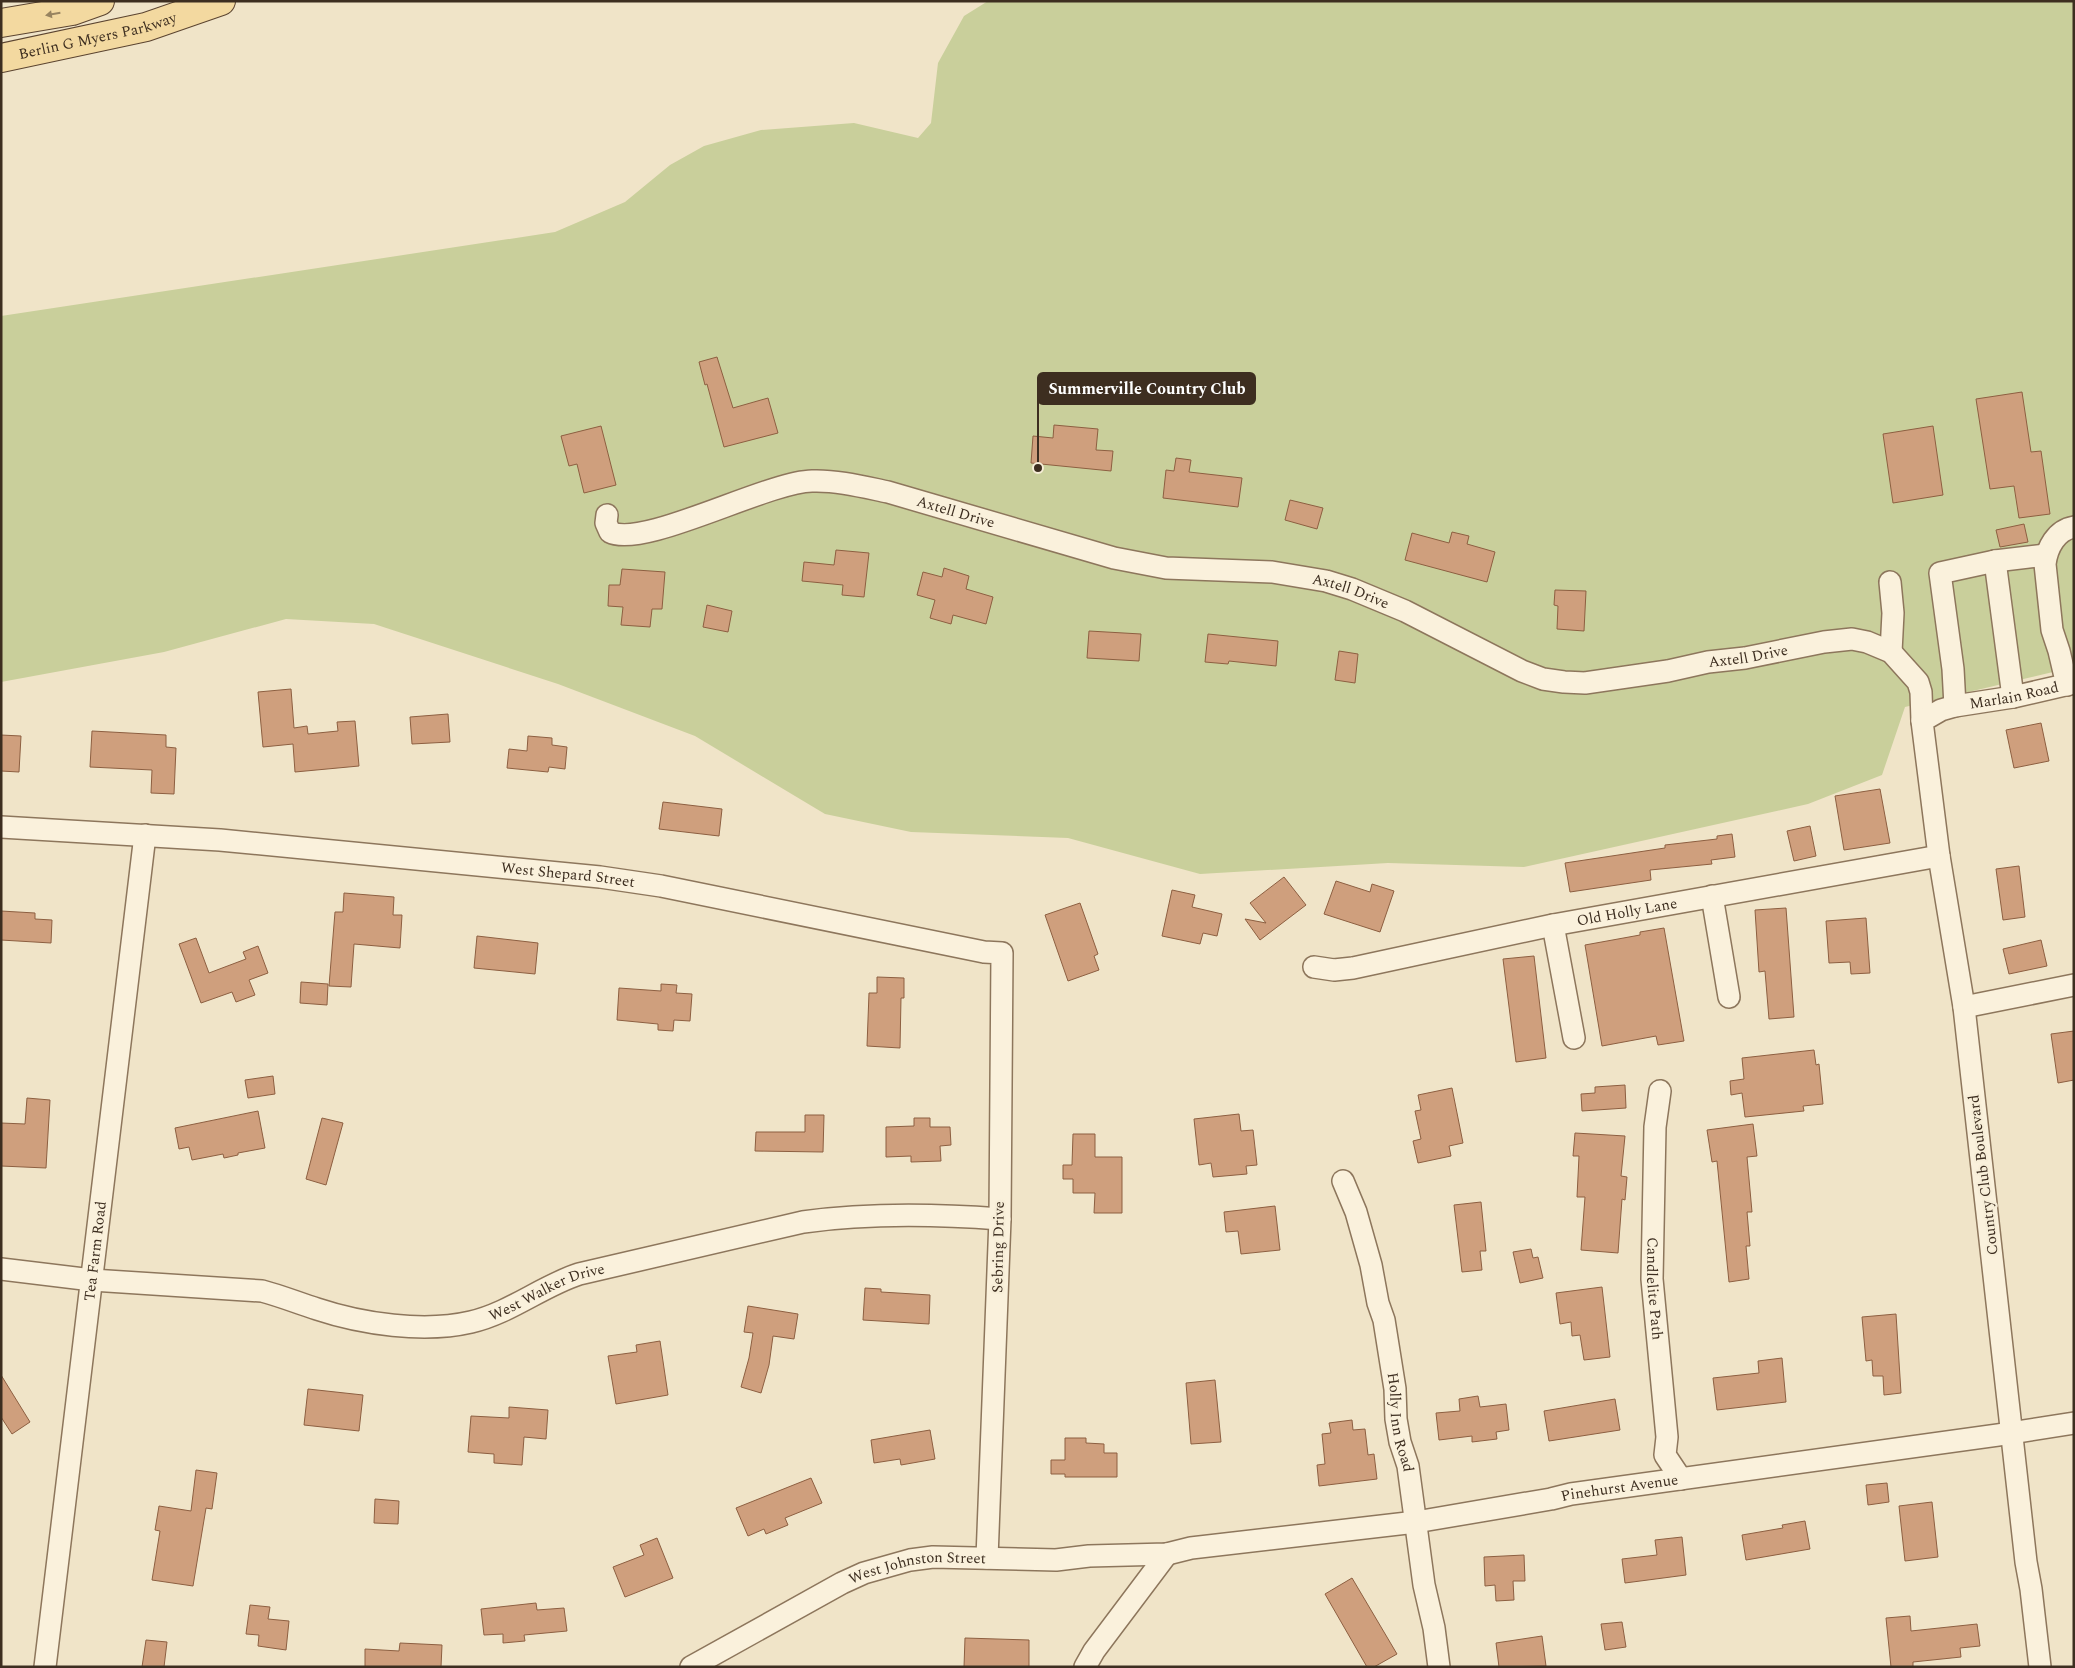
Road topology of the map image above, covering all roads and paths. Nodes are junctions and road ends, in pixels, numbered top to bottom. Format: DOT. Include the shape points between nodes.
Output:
graph roads {
  1 [pos="100,1"];
  2 [pos="221,1"];
  3 [pos="1,23"];
  4 [pos="1,58"];
  5 [pos="607,515"];
  6 [pos="2074,527"];
  7 [pos="2046,555"];
  8 [pos="1995,561"];
  9 [pos="1890,582"];
  10 [pos="1891,652"];
  11 [pos="2070,684"];
  12 [pos="2013,697"];
  13 [pos="1955,706"];
  14 [pos="1922,721"];
  15 [pos="1,827"];
  16 [pos="145,835"];
  17 [pos="1939,856"];
  18 [pos="1712,896"];
  19 [pos="1553,925"];
  20 [pos="984,952"];
  21 [pos="1314,967"];
  22 [pos="2074,985"];
  23 [pos="1729,997"];
  24 [pos="1964,1007"];
  25 [pos="1574,1038"];
  26 [pos="1660,1091"];
  27 [pos="1343,1181"];
  28 [pos="1000,1219"];
  29 [pos="1,1269"];
  30 [pos="92,1280"];
  31 [pos="2074,1422"];
  32 [pos="2012,1432"];
  33 [pos="1681,1478"];
  34 [pos="1416,1522"];
  35 [pos="1167,1554"];
  36 [pos="988,1558"];
  37 [pos="45,1667"];
  38 [pos="691,1667"];
  39 [pos="1085,1667"];
  40 [pos="1439,1667"];
  41 [pos="2040,1667"];
  1 -- 3 [label="main road, Berlin G Myers Parkway, one-way" via="72,11"];
  2 -- 4 [label="main road, Berlin G Myers Parkway" via="146,27"];
  5 -- 10 [label="street, Axtell Drive" via="610,532 622,536 658,529 766,492 812,481 862,486 1131,561 1166,568 1272,572 1326,581 1405,611 1522,671 1564,682 1585,683 1668,671 1852,639"];
  6 -- 7 [label="street" via="2061,532"];
  7 -- 8 [label="street"];
  7 -- 11 [label="street" via="2050,622"];
  8 -- 12 [label="street"];
  8 -- 13 [label="street" via="1940,573"];
  9 -- 10 [label="street" via="1893,613"];
  10 -- 14 [label="street, Axtell Drive" via="1918,682"];
  11 -- 12 [label="street, Marlain Road"];
  12 -- 13 [label="street, Marlain Road"];
  13 -- 14 [label="street"];
  14 -- 17 [label="street, Country Club Boulevard"];
  15 -- 16 [label="street, West Shepard Street"];
  16 -- 20 [label="street, West Shepard Street" via="230,840 600,877 661,886"];
  16 -- 30 [label="street, Tea Farm Road"];
  17 -- 18 [label="street, Old Holly Lane"];
  17 -- 24 [label="street, Country Club Boulevard"];
  18 -- 19 [label="street, Old Holly Lane"];
  18 -- 23 [label="street"];
  19 -- 21 [label="street, Old Holly Lane" via="1352,968"];
  19 -- 25 [label="street"];
  20 -- 28 [label="street, Sebring Drive" via="1002,953"];
  22 -- 24 [label="street"];
  24 -- 32 [label="street, Country Club Boulevard"];
  26 -- 33 [label="street, Candlelite Path" via="1655,1127 1652,1279 1666,1455"];
  27 -- 34 [label="street, Holly Inn Road" via="1356,1212 1384,1320 1395,1389 1396,1419 1408,1466"];
  28 -- 30 [label="street, West Walker Drive" via="847,1217 803,1222 579,1274 500,1312 471,1322 442,1326 365,1322 262,1291"];
  28 -- 36 [label="street, Sebring Drive"];
  29 -- 30 [label="street, West Walker Drive"];
  30 -- 37 [label="street, Tea Farm Road"];
  31 -- 32 [label="street, Pinehurst Avenue"];
  32 -- 33 [label="street, Pinehurst Avenue"];
  32 -- 41 [label="street, Country Club Boulevard"];
  33 -- 34 [label="street, Pinehurst Avenue"];
  34 -- 35 [label="street, Pinehurst Avenue" via="1191,1548"];
  34 -- 40 [label="street, Holly Inn Road"];
  35 -- 36 [label="street, West Johnston Street" via="1056,1560"];
  35 -- 39 [label="street"];
  36 -- 38 [label="street, West Johnston Street" via="933,1557 864,1573"];
}
